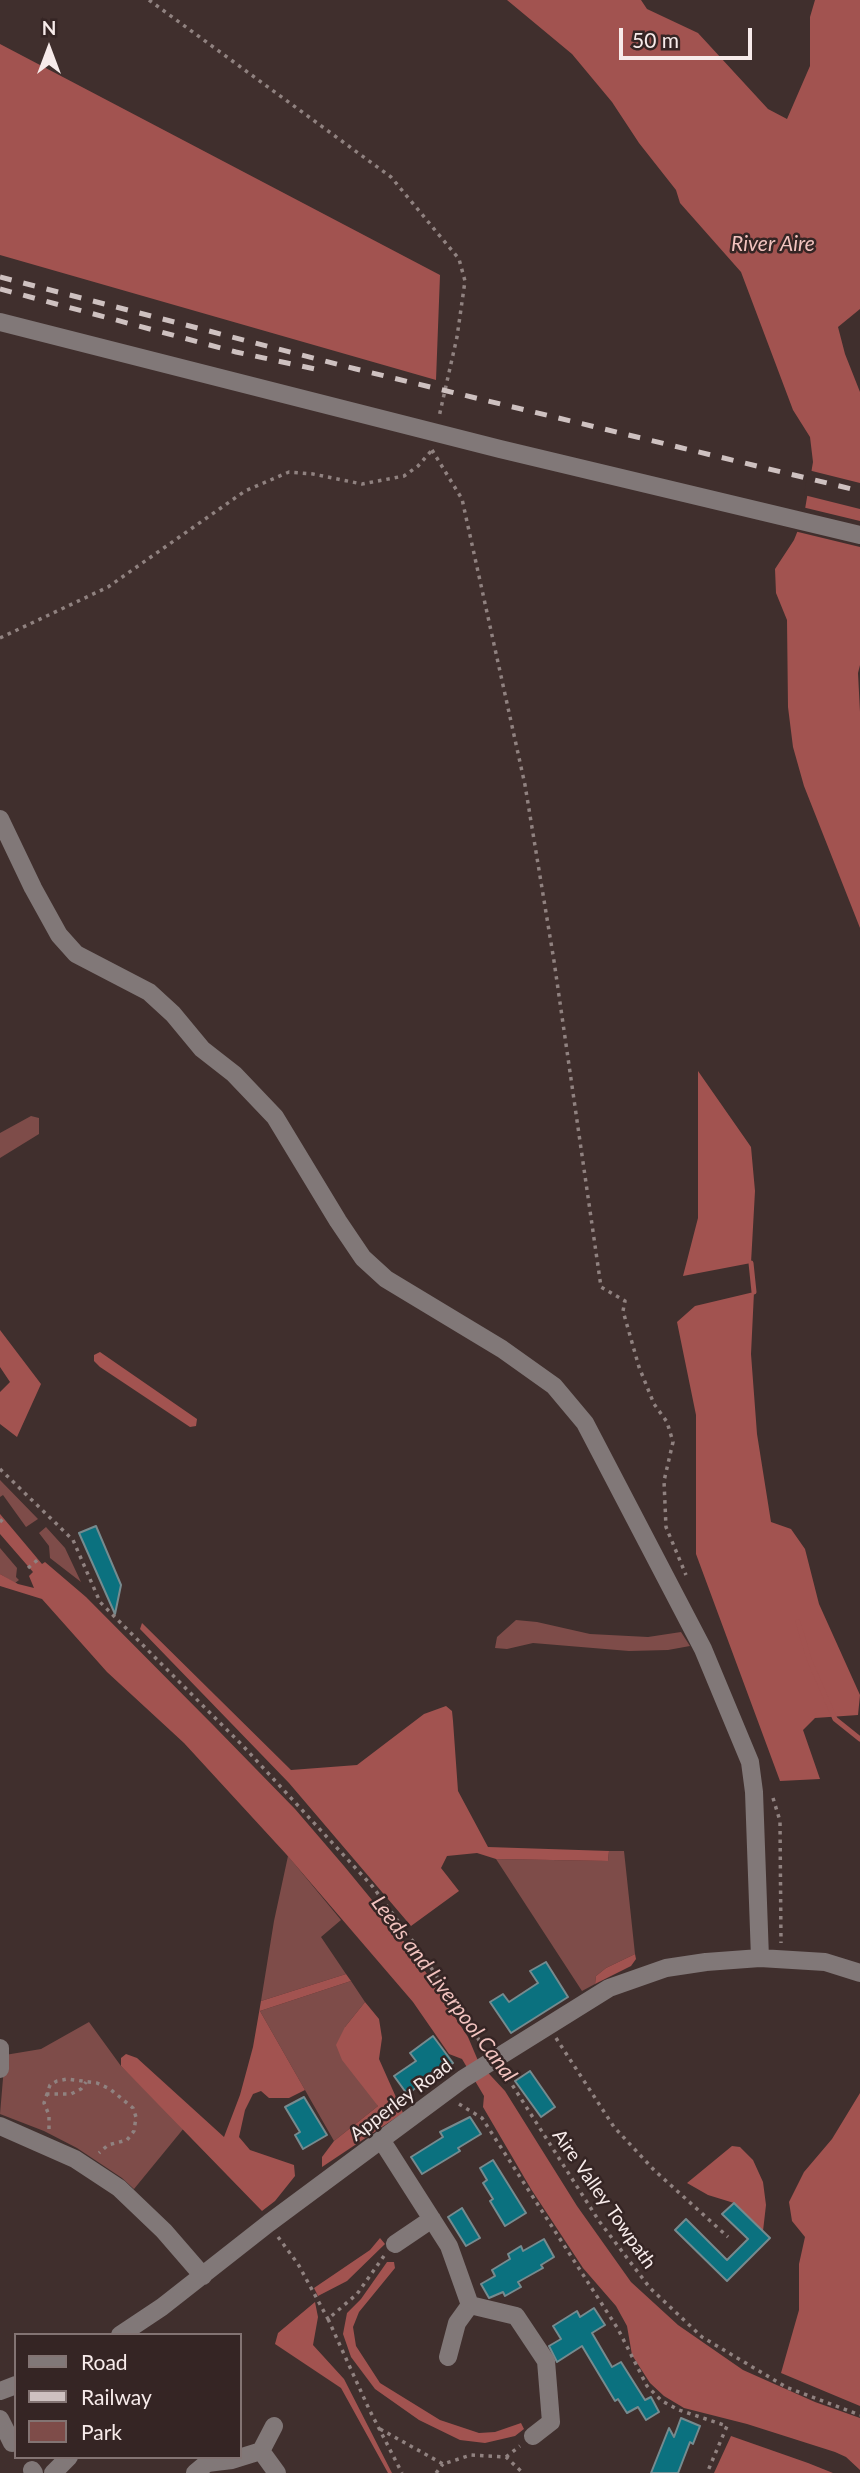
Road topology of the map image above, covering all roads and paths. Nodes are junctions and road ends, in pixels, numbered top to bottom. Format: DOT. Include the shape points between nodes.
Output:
graph roads {
  1 [pos="149,0"];
  2 [pos="0,322"];
  3 [pos="438,425"];
  4 [pos="435,438"];
  5 [pos="432,450"];
  6 [pos="860,536"];
  7 [pos="0,638"];
  8 [pos="0,819"];
  9 [pos="0,1469"];
  10 [pos="5,1517"];
  11 [pos="0,1522"];
  12 [pos="41,1557"];
  13 [pos="28,1568"];
  14 [pos="690,1586"];
  15 [pos="773,1796"];
  16 [pos="781,1957"];
  17 [pos="760,1958"];
  18 [pos="860,1973"];
  19 [pos="547,2025"];
  20 [pos="0,2048"];
  21 [pos="490,2061"];
  22 [pos="0,2069"];
  23 [pos="86,2082"];
  24 [pos="456,2085"];
  25 [pos="46,2094"];
  26 [pos="0,2126"];
  27 [pos="382,2141"];
  28 [pos="42,2144"];
  29 [pos="91,2170"];
  30 [pos="432,2219"];
  31 [pos="269,2223"];
  32 [pos="728,2237"];
  33 [pos="395,2244"];
  34 [pos="203,2276"];
  35 [pos="470,2305"];
  36 [pos="328,2319"];
  37 [pos="123,2333"];
  38 [pos="448,2357"];
  39 [pos="860,2415"];
  40 [pos="0,2419"];
  41 [pos="274,2426"];
  42 [pos="379,2428"];
  43 [pos="533,2436"];
  44 [pos="12,2443"];
  45 [pos="261,2451"];
  46 [pos="242,2457"];
  47 [pos="67,2459"];
  48 [pos="235,2459"];
  49 [pos="202,2464"];
  50 [pos="443,2464"];
  51 [pos="53,2473"];
  52 [pos="277,2473"];
  53 [pos="402,2473"];
  54 [pos="436,2473"];
  55 [pos="523,2473"];
  56 [pos="707,2473"];
  1 -- 3 [label="path" via="391,177 459,259 465,281"];
  2 -- 6 [label="street"];
  4 -- 5 [label="path"];
  5 -- 7 [label="path" via="404,476 362,484 289,472 245,491 108,587"];
  5 -- 14 [label="path" via="462,499 526,785 601,1287 625,1301 623,1311 639,1367 673,1442 664,1481 666,1527"];
  8 -- 17 [label="street" via="59,935 76,954 149,992 275,1117 363,1258 386,1279 554,1386 585,1423 703,1649 750,1762"];
  9 -- 21 [label="path, Aire Valley Towpath" via="73,1540 100,1602 244,1747 373,1887"];
  10 -- 11 [label="path"];
  12 -- 13 [label="path"];
  15 -- 16 [label="path" via="780,1821"];
  16 -- 17 [label="street, Apperley Road"];
  16 -- 18 [label="street, Apperley Road" via="825,1962"];
  17 -- 19 [label="street, Apperley Road" via="666,1968 634,1978 587,1999"];
  19 -- 21 [label="street, Apperley Road"];
  19 -- 32 [label="path" via="614,2127"];
  20 -- 22 [label="street"];
  21 -- 24 [label="street, Apperley Road"];
  21 -- 39 [label="path, Aire Valley Towpath" via="511,2084 599,2221 650,2288 702,2337 786,2387"];
  23 -- 25 [label="path" via="71,2094"];
  23 -- 25 [label="path" via="57,2081"];
  23 -- 29 [label="path" via="110,2089 133,2108 136,2117 127,2140 108,2145"];
  24 -- 27 [label="street, Apperley Road"];
  24 -- 56 [label="path" via="458,2103 482,2118 618,2329 647,2386 679,2410 727,2426"];
  25 -- 28 [label="path" via="50,2126"];
  26 -- 28 [label="street"];
  27 -- 30 [label="street"];
  27 -- 31 [label="street, Apperley Road"];
  28 -- 29 [label="street"];
  29 -- 34 [label="street" via="164,2231"];
  30 -- 33 [label="street"];
  30 -- 35 [label="street" via="449,2246"];
  31 -- 34 [label="street, Apperley Road"];
  31 -- 36 [label="path"];
  33 -- 36 [label="path" via="357,2294"];
  34 -- 37 [label="street, Apperley Road"];
  35 -- 38 [label="street" via="457,2323"];
  35 -- 43 [label="street" via="516,2316 546,2361 551,2422"];
  36 -- 42 [label="path"];
  40 -- 44 [label="street"];
  41 -- 45 [label="street"];
  42 -- 50 [label="path"];
  42 -- 53 [label="path"];
  45 -- 46 [label="street"];
  45 -- 52 [label="street"];
  47 -- 51 [label="street"];
  48 -- 49 [label="street"];
  50 -- 54 [label="path"];
  50 -- 55 [label="path" via="471,2455 506,2457"];
}
